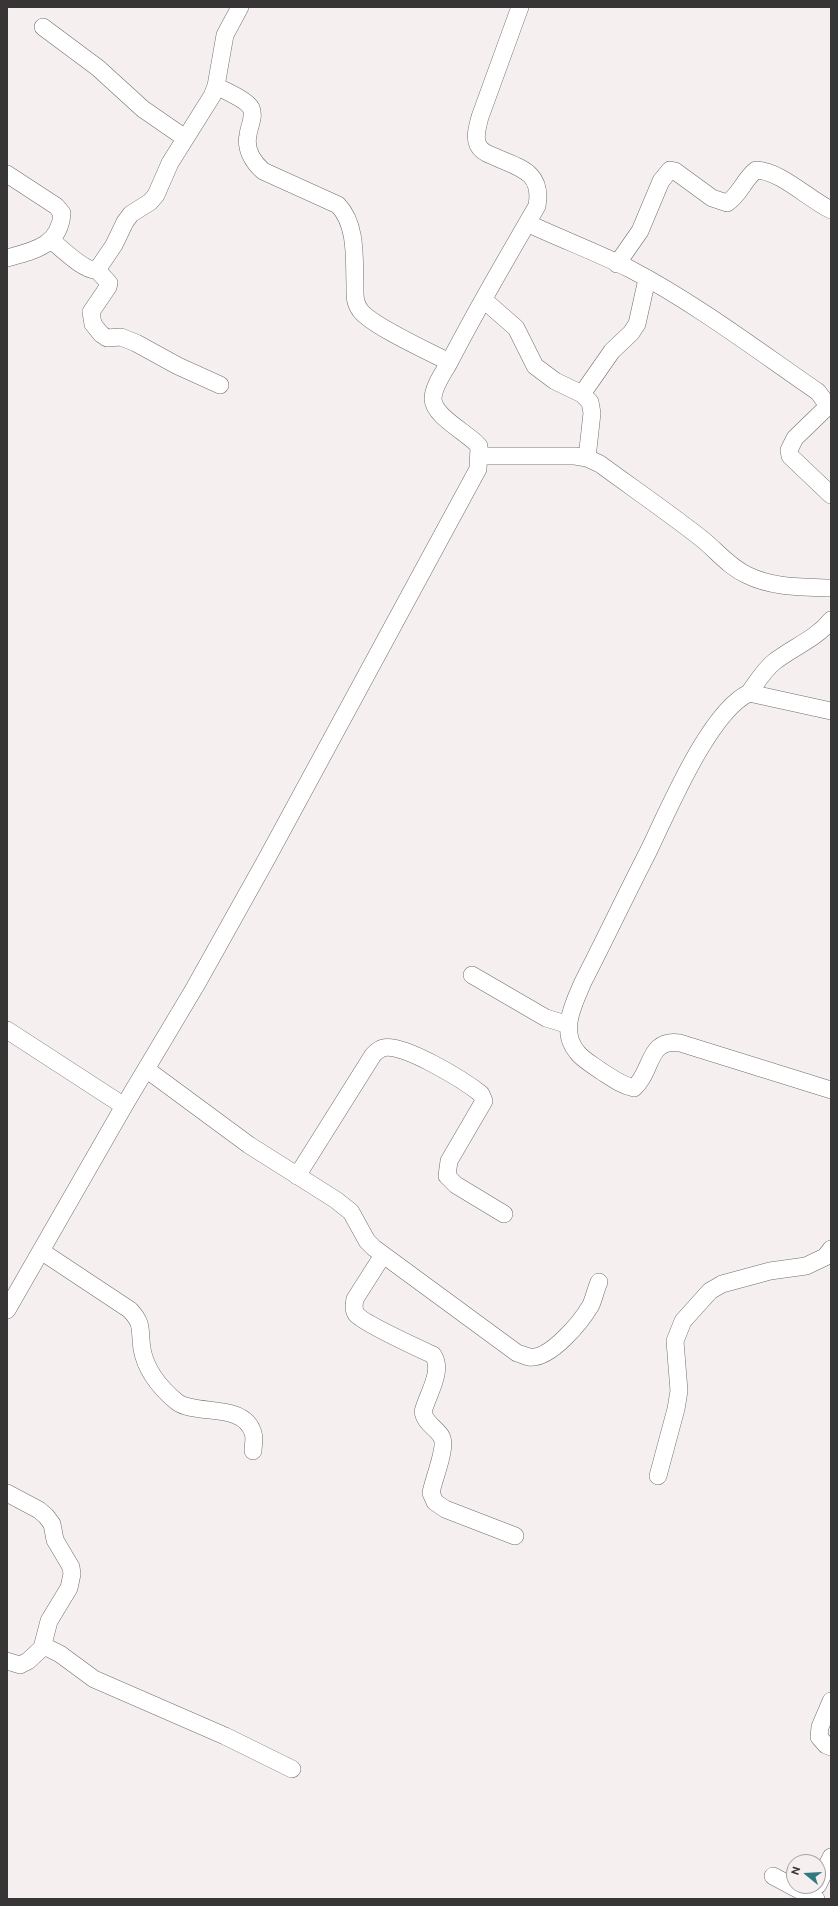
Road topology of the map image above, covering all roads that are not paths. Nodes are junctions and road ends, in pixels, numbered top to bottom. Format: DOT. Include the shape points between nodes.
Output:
graph roads {
  1 [pos="240,7"];
  2 [pos="520,7"];
  3 [pos="43,27"];
  4 [pos="216,86"];
  5 [pos="185,138"];
  6 [pos="7,174"];
  7 [pos="831,210"];
  8 [pos="527,223"];
  9 [pos="51,240"];
  10 [pos="7,258"];
  11 [pos="617,264"];
  12 [pos="97,270"];
  13 [pos="647,279"];
  14 [pos="484,300"];
  15 [pos="449,362"];
  16 [pos="220,385"];
  17 [pos="582,394"];
  18 [pos="480,456"];
  19 [pos="588,458"];
  20 [pos="831,495"];
  21 [pos="831,588"];
  22 [pos="831,620"];
  23 [pos="749,693"];
  24 [pos="831,711"];
  25 [pos="472,975"];
  26 [pos="568,1025"];
  27 [pos="7,1030"];
  28 [pos="146,1069"];
  29 [pos="831,1090"];
  30 [pos="124,1106"];
  31 [pos="297,1176"];
  32 [pos="504,1214"];
  33 [pos="831,1249"];
  34 [pos="41,1252"];
  35 [pos="383,1255"];
  36 [pos="599,1282"];
  37 [pos="7,1310"];
  38 [pos="253,1451"];
  39 [pos="658,1476"];
  40 [pos="7,1493"];
  41 [pos="515,1536"];
  42 [pos="42,1648"];
  43 [pos="7,1662"];
  44 [pos="831,1701"];
  45 [pos="831,1747"];
  46 [pos="292,1769"];
  47 [pos="831,1857"];
  48 [pos="826,1869"];
  49 [pos="773,1876"];
  50 [pos="786,1881"];
  1 -- 4 [label="street" via="225,35"];
  2 -- 8 [label="street" via="480,117 477,132 478,145 485,153 527,172 538,185 537,206"];
  3 -- 5 [label="street" via="98,68 143,109"];
  4 -- 5 [label="street"];
  4 -- 15 [label="street" via="247,103 251,108 248,150 254,164 263,171 338,205 344,211 354,245 355,300 360,310 374,322"];
  5 -- 12 [label="street" via="156,195 131,214"];
  6 -- 9 [label="street" via="56,206 62,213 61,222"];
  7 -- 11 [label="street" via="764,170 756,170 749,175 734,199 727,203 712,198 670,170 661,181 640,231"];
  8 -- 11 [label="street"];
  8 -- 14 [label="street"];
  9 -- 10 [label="street" via="38,249"];
  9 -- 12 [label="street" via="85,267 92,271"];
  11 -- 13 [label="street"];
  12 -- 16 [label="street" via="109,283 91,312 93,324 101,334 107,338 121,337 136,343"];
  13 -- 17 [label="street" via="637,324 612,351"];
  13 -- 20 [label="street" via="737,336 818,392 826,403 825,409 795,438 789,450 790,456"];
  14 -- 15 [label="street"];
  14 -- 17 [label="street" via="516,328 535,366 555,381"];
  15 -- 18 [label="street" via="435,389 433,399 443,416 479,446"];
  17 -- 19 [label="street" via="590,402 592,413"];
  18 -- 19 [label="street"];
  18 -- 28 [label="street" via="472,482 290,816 195,987"];
  19 -- 21 [label="street" via="600,464 686,527 746,575 791,587"];
  22 -- 23 [label="street" via="813,637 774,662"];
  23 -- 24 [label="street"];
  23 -- 26 [label="street" via="740,697 722,716 690,767 583,982"];
  25 -- 26 [label="street" via="546,1018"];
  26 -- 29 [label="street" via="576,1051 584,1060 625,1086 634,1088 639,1083 660,1045 669,1041"];
  27 -- 30 [label="street"];
  28 -- 30 [label="street"];
  28 -- 31 [label="street" via="249,1145"];
  30 -- 34 [label="street"];
  31 -- 32 [label="street" via="373,1055 382,1048 393,1047 412,1053 481,1094 484,1101 449,1161 447,1176 456,1185"];
  31 -- 35 [label="street" via="351,1212 367,1241"];
  33 -- 39 [label="street" via="825,1257 806,1266 770,1271 722,1284 710,1291 683,1320 675,1341 679,1391"];
  34 -- 37 [label="street"];
  34 -- 38 [label="street" via="130,1310 139,1320 142,1349 148,1368 160,1387 179,1403 218,1410 242,1419 249,1424 253,1433"];
  35 -- 36 [label="street" via="517,1353 530,1357 545,1353 578,1324 592,1304"];
  35 -- 41 [label="street" via="354,1299 353,1307 357,1314 368,1322 433,1355 437,1361 437,1370 423,1412 424,1419 442,1437 444,1445 431,1493 435,1502 445,1509"];
  40 -- 42 [label="street" via="40,1510 46,1516 52,1524 55,1540 71,1567 69,1588 49,1621"];
  42 -- 43 [label="street" via="20,1665"];
  42 -- 46 [label="street" via="60,1654 94,1679 225,1736"];
  44 -- 45 [label="street" via="820,1727 819,1737"];
  47 -- 48 [label="street"];
  49 -- 50 [label="street"];
}
